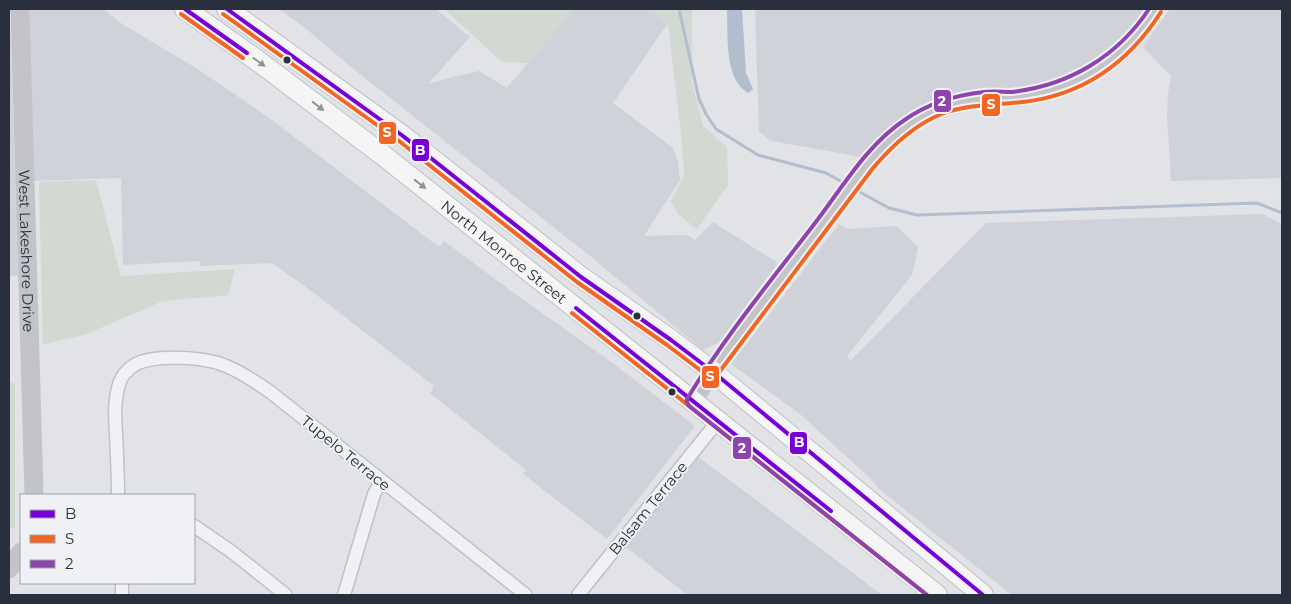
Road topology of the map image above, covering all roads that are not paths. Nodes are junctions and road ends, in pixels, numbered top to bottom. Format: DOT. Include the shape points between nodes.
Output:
graph roads {
  1 [pos="20,9"];
  2 [pos="227,9"];
  3 [pos="1156,9"];
  4 [pos="191,10"];
  5 [pos="385,123"];
  6 [pos="403,136"];
  7 [pos="377,150"];
  8 [pos="534,240"];
  9 [pos="557,257"];
  10 [pos="513,258"];
  11 [pos="538,278"];
  12 [pos="712,371"];
  13 [pos="693,401"];
  14 [pos="718,421"];
  15 [pos="381,481"];
  16 [pos="852,486"];
  17 [pos="34,494"];
  18 [pos="118,494"];
  19 [pos="833,512"];
  20 [pos="195,527"];
  21 [pos="20,553"];
  22 [pos="9,569"];
  23 [pos="286,595"];
  24 [pos="344,595"];
  25 [pos="526,595"];
  26 [pos="578,595"];
  27 [pos="937,595"];
  28 [pos="983,595"];
  1 -- 17 [label="street, West Lakeshore Drive"];
  2 -- 5 [label="main road, North Monroe Street"];
  3 -- 12 [label="street" via="1126,46 1100,68 1080,79 1040,93 943,107 908,124 893,136 835,206"];
  4 -- 7 [label="main road, North Monroe Street, one-way"];
  5 -- 6 [label="main road, North Monroe Street"];
  5 -- 7 [label="main road"];
  6 -- 7 [label="main road"];
  6 -- 8 [label="main road, North Monroe Street"];
  7 -- 10 [label="main road, North Monroe Street, one-way"];
  8 -- 9 [label="main road, North Monroe Street"];
  8 -- 10 [label="main road"];
  9 -- 11 [label="main road"];
  9 -- 12 [label="main road, North Monroe Street"];
  10 -- 11 [label="main road, North Monroe Street"];
  11 -- 13 [label="main road, North Monroe Street"];
  12 -- 13 [label="street"];
  12 -- 16 [label="main road, North Monroe Street"];
  13 -- 14 [label="main road, North Monroe Street"];
  14 -- 19 [label="main road, North Monroe Street"];
  14 -- 26 [label="street, Balsam Terrace"];
  15 -- 18 [label="street, Tupelo Terrace" via="246,376 214,362 155,358 129,369 118,386 115,402"];
  15 -- 24 [label="street" via="374,494"];
  15 -- 25 [label="street, Tupelo Terrace"];
  16 -- 19 [label="main road"];
  16 -- 28 [label="main road, North Monroe Street"];
  19 -- 27 [label="main road, North Monroe Street"];
  20 -- 23 [label="street"];
  21 -- 22 [label="street"];
}
